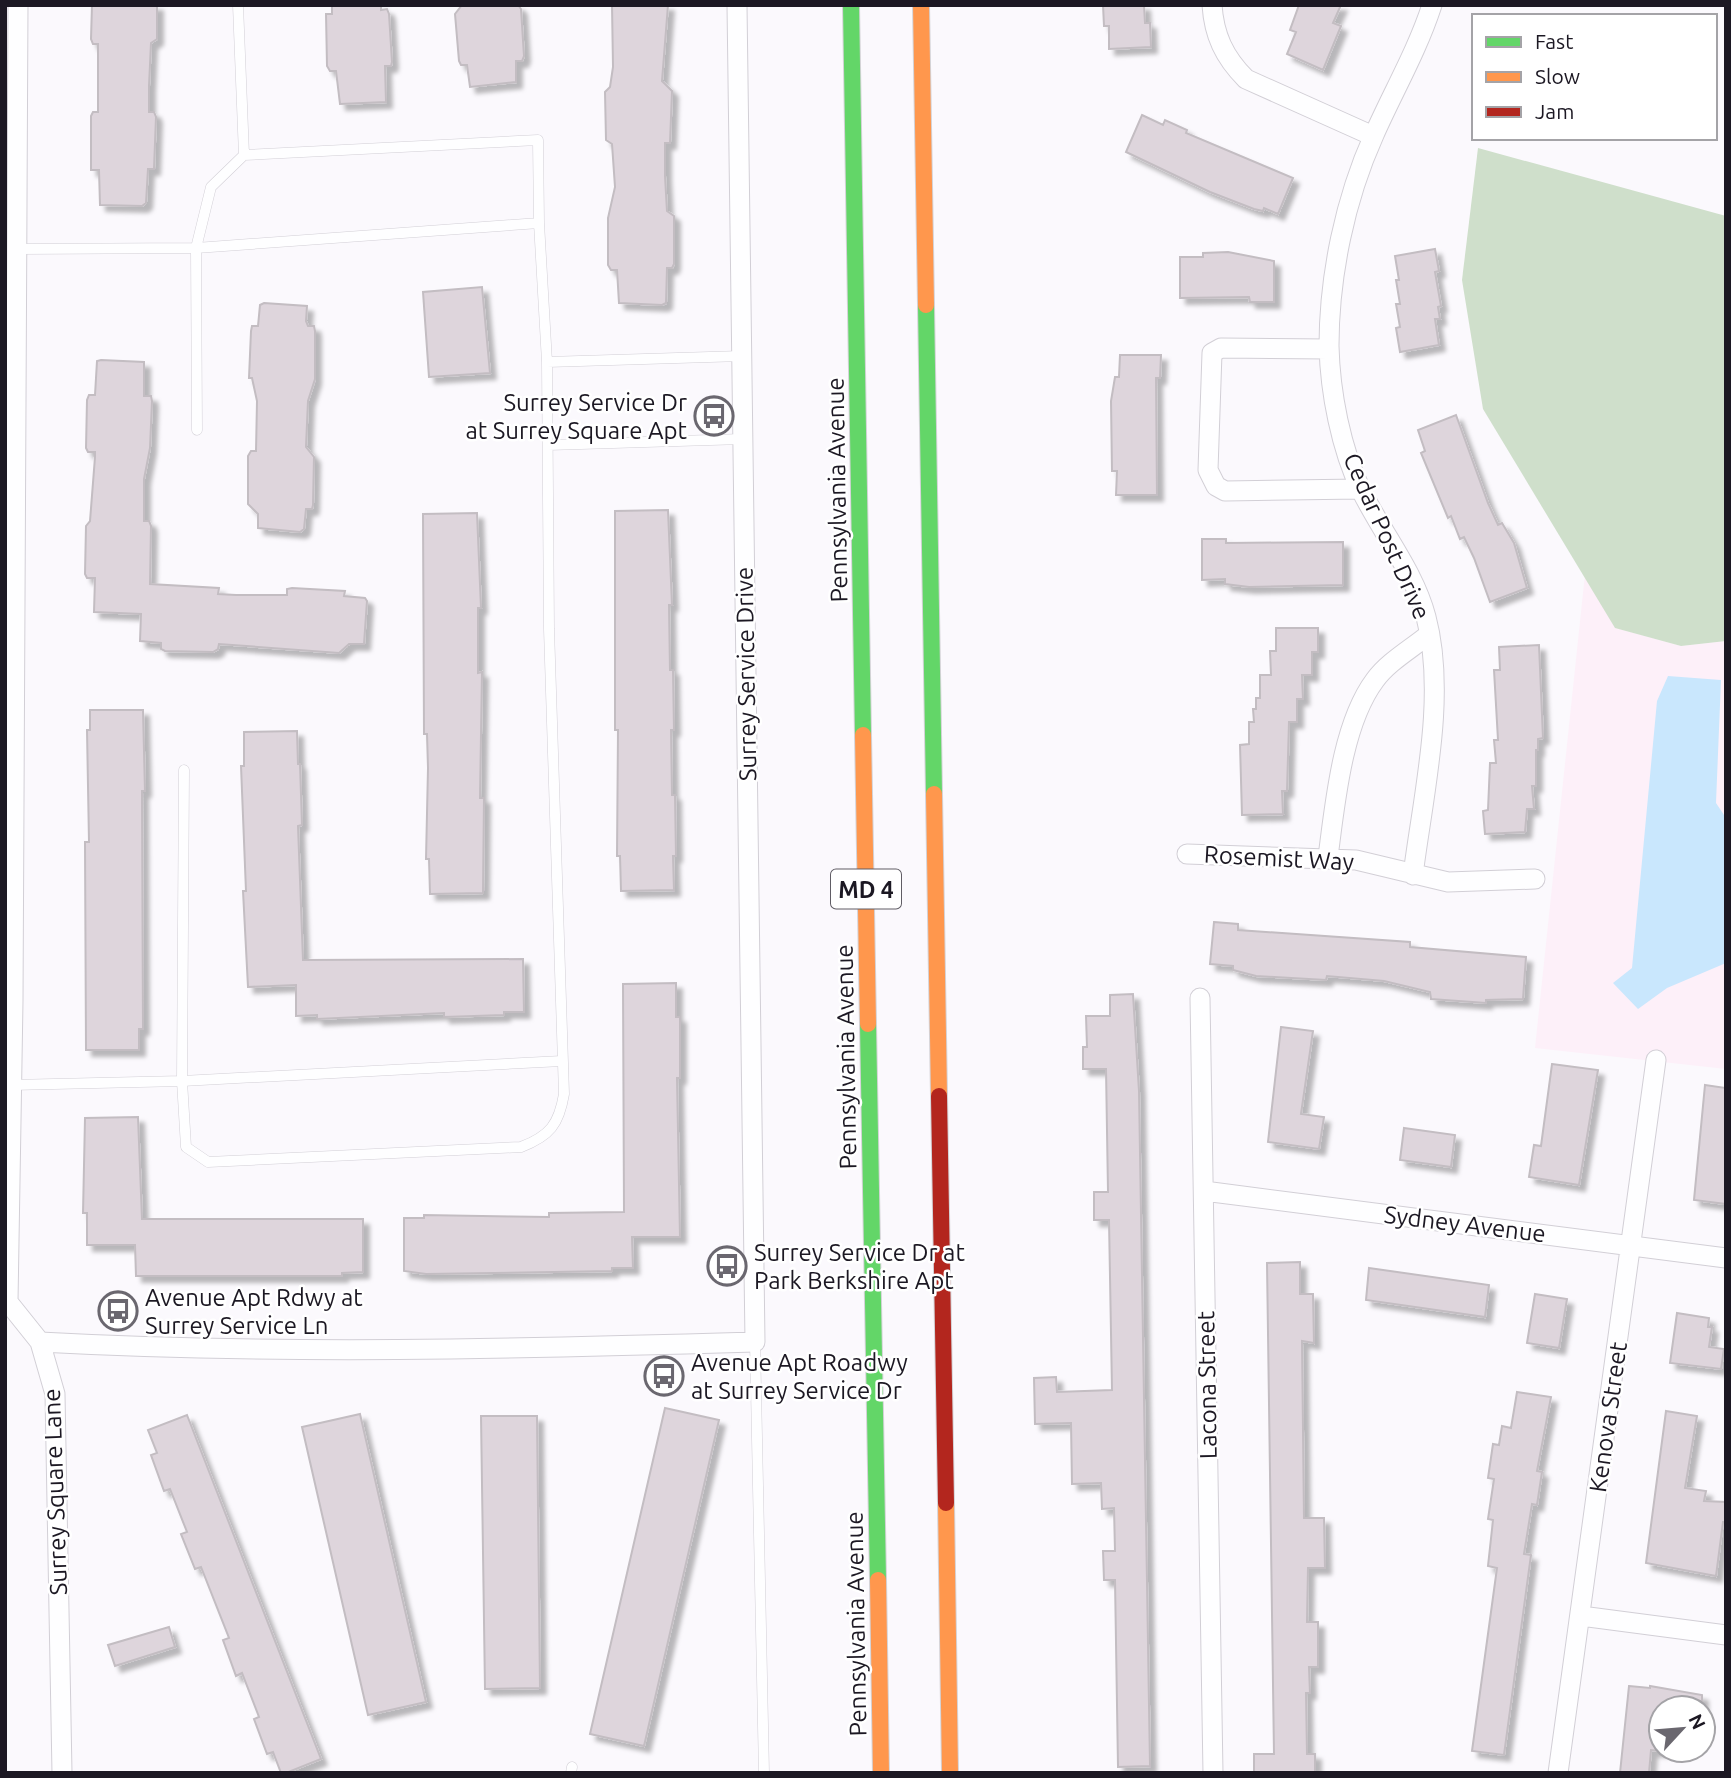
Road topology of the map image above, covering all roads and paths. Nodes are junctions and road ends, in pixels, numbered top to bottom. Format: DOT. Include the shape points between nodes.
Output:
graph roads {
  1 [pos="18,5"];
  2 [pos="238,5"];
  3 [pos="737,5"];
  4 [pos="852,5"];
  5 [pos="921,5"];
  6 [pos="1212,5"];
  7 [pos="1432,5"];
  8 [pos="1373,136"];
  9 [pos="244,155"];
  10 [pos="539,223"];
  11 [pos="196,248"];
  12 [pos="19,249"];
  13 [pos="1329,349"];
  14 [pos="742,356"];
  15 [pos="547,362"];
  16 [pos="197,430"];
  17 [pos="743,439"];
  18 [pos="548,445"];
  19 [pos="1360,489"];
  20 [pos="1428,635"];
  21 [pos="184,770"];
  22 [pos="1187,854"];
  23 [pos="1328,857"];
  24 [pos="1413,875"];
  25 [pos="1535,879"];
  26 [pos="1200,998"];
  27 [pos="1656,1060"];
  28 [pos="562,1061"];
  29 [pos="182,1081"];
  30 [pos="11,1085"];
  31 [pos="1204,1191"];
  32 [pos="1631,1244"];
  33 [pos="1726,1258"];
  34 [pos="6,1302"];
  35 [pos="40,1342"];
  36 [pos="755,1342"];
  37 [pos="1581,1616"];
  38 [pos="1726,1635"];
  39 [pos="62,1773"];
  40 [pos="764,1773"];
  41 [pos="881,1773"];
  42 [pos="950,1773"];
  43 [pos="1213,1773"];
  44 [pos="1558,1773"];
  1 -- 12 [label="street, Surrey Square Lane"];
  2 -- 9 [label="lane"];
  3 -- 14 [label="street, Surrey Service Drive"];
  4 -- 41 [label="highway, Pennsylvania Avenue / MD 4"];
  5 -- 42 [label="highway, MD 4"];
  6 -- 8 [label="street" via="1217,37 1246,79"];
  7 -- 8 [label="street, Cedar Post Drive"];
  8 -- 13 [label="street, Cedar Post Drive" via="1343,230"];
  9 -- 10 [label="lane" via="538,139"];
  9 -- 11 [label="lane" via="211,187"];
  10 -- 11 [label="lane"];
  10 -- 15 [label="lane"];
  11 -- 12 [label="lane"];
  11 -- 16 [label="lane"];
  12 -- 30 [label="street, Surrey Square Lane"];
  13 -- 19 [label="street, Cedar Post Drive" via="1339,420"];
  13 -- 19 [label="street" via="1221,348 1212,352 1208,470 1216,486 1225,491"];
  14 -- 15 [label="lane"];
  14 -- 17 [label="street, Surrey Service Drive"];
  15 -- 18 [label="lane"];
  17 -- 18 [label="lane"];
  17 -- 36 [label="street, Surrey Service Drive"];
  18 -- 28 [label="lane"];
  19 -- 20 [label="street, Cedar Post Drive" via="1421,600"];
  20 -- 23 [label="street" via="1379,674 1364,700 1338,778"];
  20 -- 24 [label="street, Cedar Post Drive" via="1433,708"];
  21 -- 29 [label="lane"];
  22 -- 23 [label="street, Rosemist Way"];
  23 -- 24 [label="street, Rosemist Way"];
  24 -- 25 [label="street, Rosemist Way" via="1465,883"];
  26 -- 31 [label="street, Lacona Street"];
  27 -- 32 [label="street, Kenova Street"];
  28 -- 29 [label="lane"];
  28 -- 29 [label="lane" via="560,1118 540,1140 521,1147 208,1162 186,1146"];
  29 -- 30 [label="lane"];
  30 -- 34 [label="street, Surrey Square Lane"];
  31 -- 32 [label="street, Sydney Avenue"];
  31 -- 43 [label="street, Lacona Street"];
  32 -- 33 [label="street, Sydney Avenue"];
  32 -- 37 [label="street, Kenova Street"];
  34 -- 35 [label="street, Surrey Square Lane"];
  35 -- 36 [label="street" via="198,1350 370,1351"];
  35 -- 39 [label="street, Surrey Square Lane" via="55,1394"];
  36 -- 40 [label="lane"];
  37 -- 38 [label="street"];
  37 -- 44 [label="street, Kenova Street"];
}
